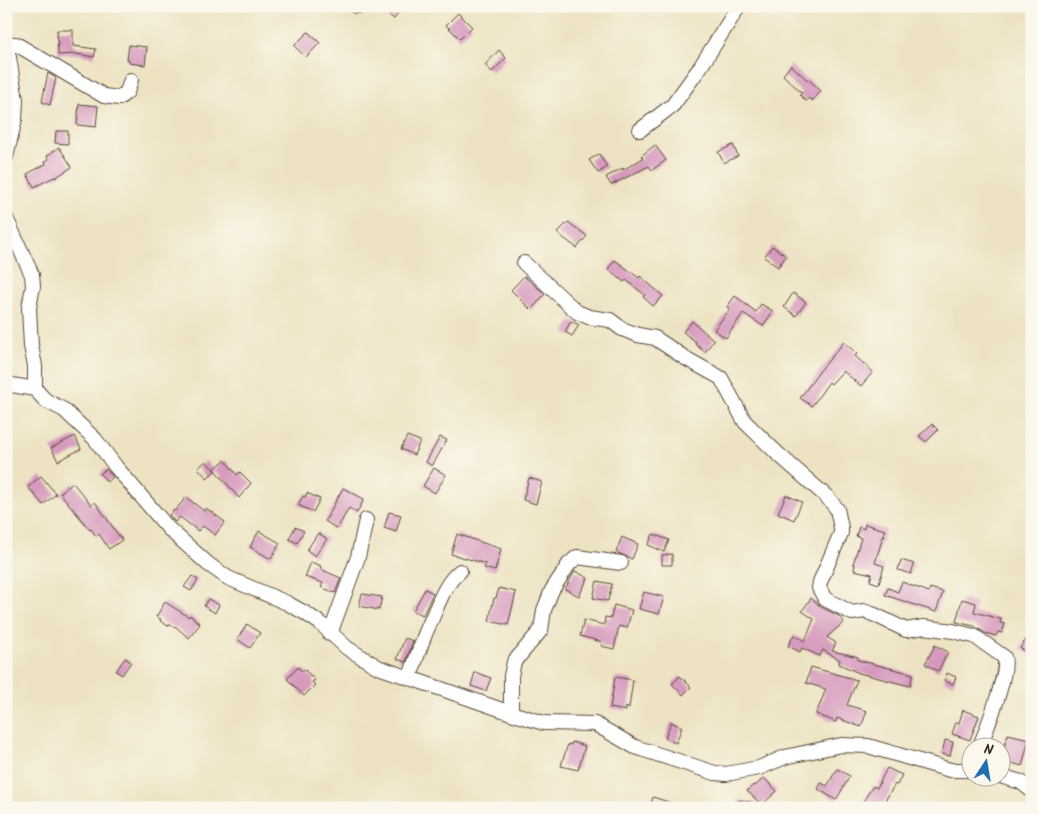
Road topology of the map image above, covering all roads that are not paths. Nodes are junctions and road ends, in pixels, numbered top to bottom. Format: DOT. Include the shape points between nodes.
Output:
graph roads {
  1 [pos="739,6"];
  2 [pos="7,42"];
  3 [pos="131,80"];
  4 [pos="640,130"];
  5 [pos="6,157"];
  6 [pos="6,218"];
  7 [pos="524,263"];
  8 [pos="6,384"];
  9 [pos="35,389"];
  10 [pos="366,520"];
  11 [pos="621,563"];
  12 [pos="460,571"];
  13 [pos="330,634"];
  14 [pos="410,677"];
  15 [pos="511,713"];
  16 [pos="983,736"];
  17 [pos="960,770"];
  18 [pos="1010,779"];
  19 [pos="1032,791"];
  1 -- 4 [label="street" via="673,105"];
  2 -- 3 [label="street" via="16,44 104,96 119,98 127,92"];
  2 -- 5 [label="street" via="16,100"];
  6 -- 9 [label="street" via="32,275 29,328"];
  7 -- 16 [label="street" via="577,312 610,320 622,329 655,338 721,378 745,422 837,509 842,528 820,582 819,588 825,599 852,612 864,611 875,615 906,630 924,627 974,636 1004,657 1002,681"];
  8 -- 9 [label="street"];
  9 -- 13 [label="street" via="45,400 64,410 94,439 169,529 191,550 228,578 305,612"];
  10 -- 13 [label="street" via="358,556"];
  11 -- 15 [label="street" via="577,557 569,564 552,590 541,630 514,662"];
  12 -- 14 [label="street" via="437,604"];
  13 -- 14 [label="street" via="378,666"];
  14 -- 15 [label="street"];
  15 -- 17 [label="street" via="544,723 596,724 635,747 715,773 759,768 785,757 841,745 868,746 950,770"];
  18 -- 19 [label="street" via="1021,782"];
}
